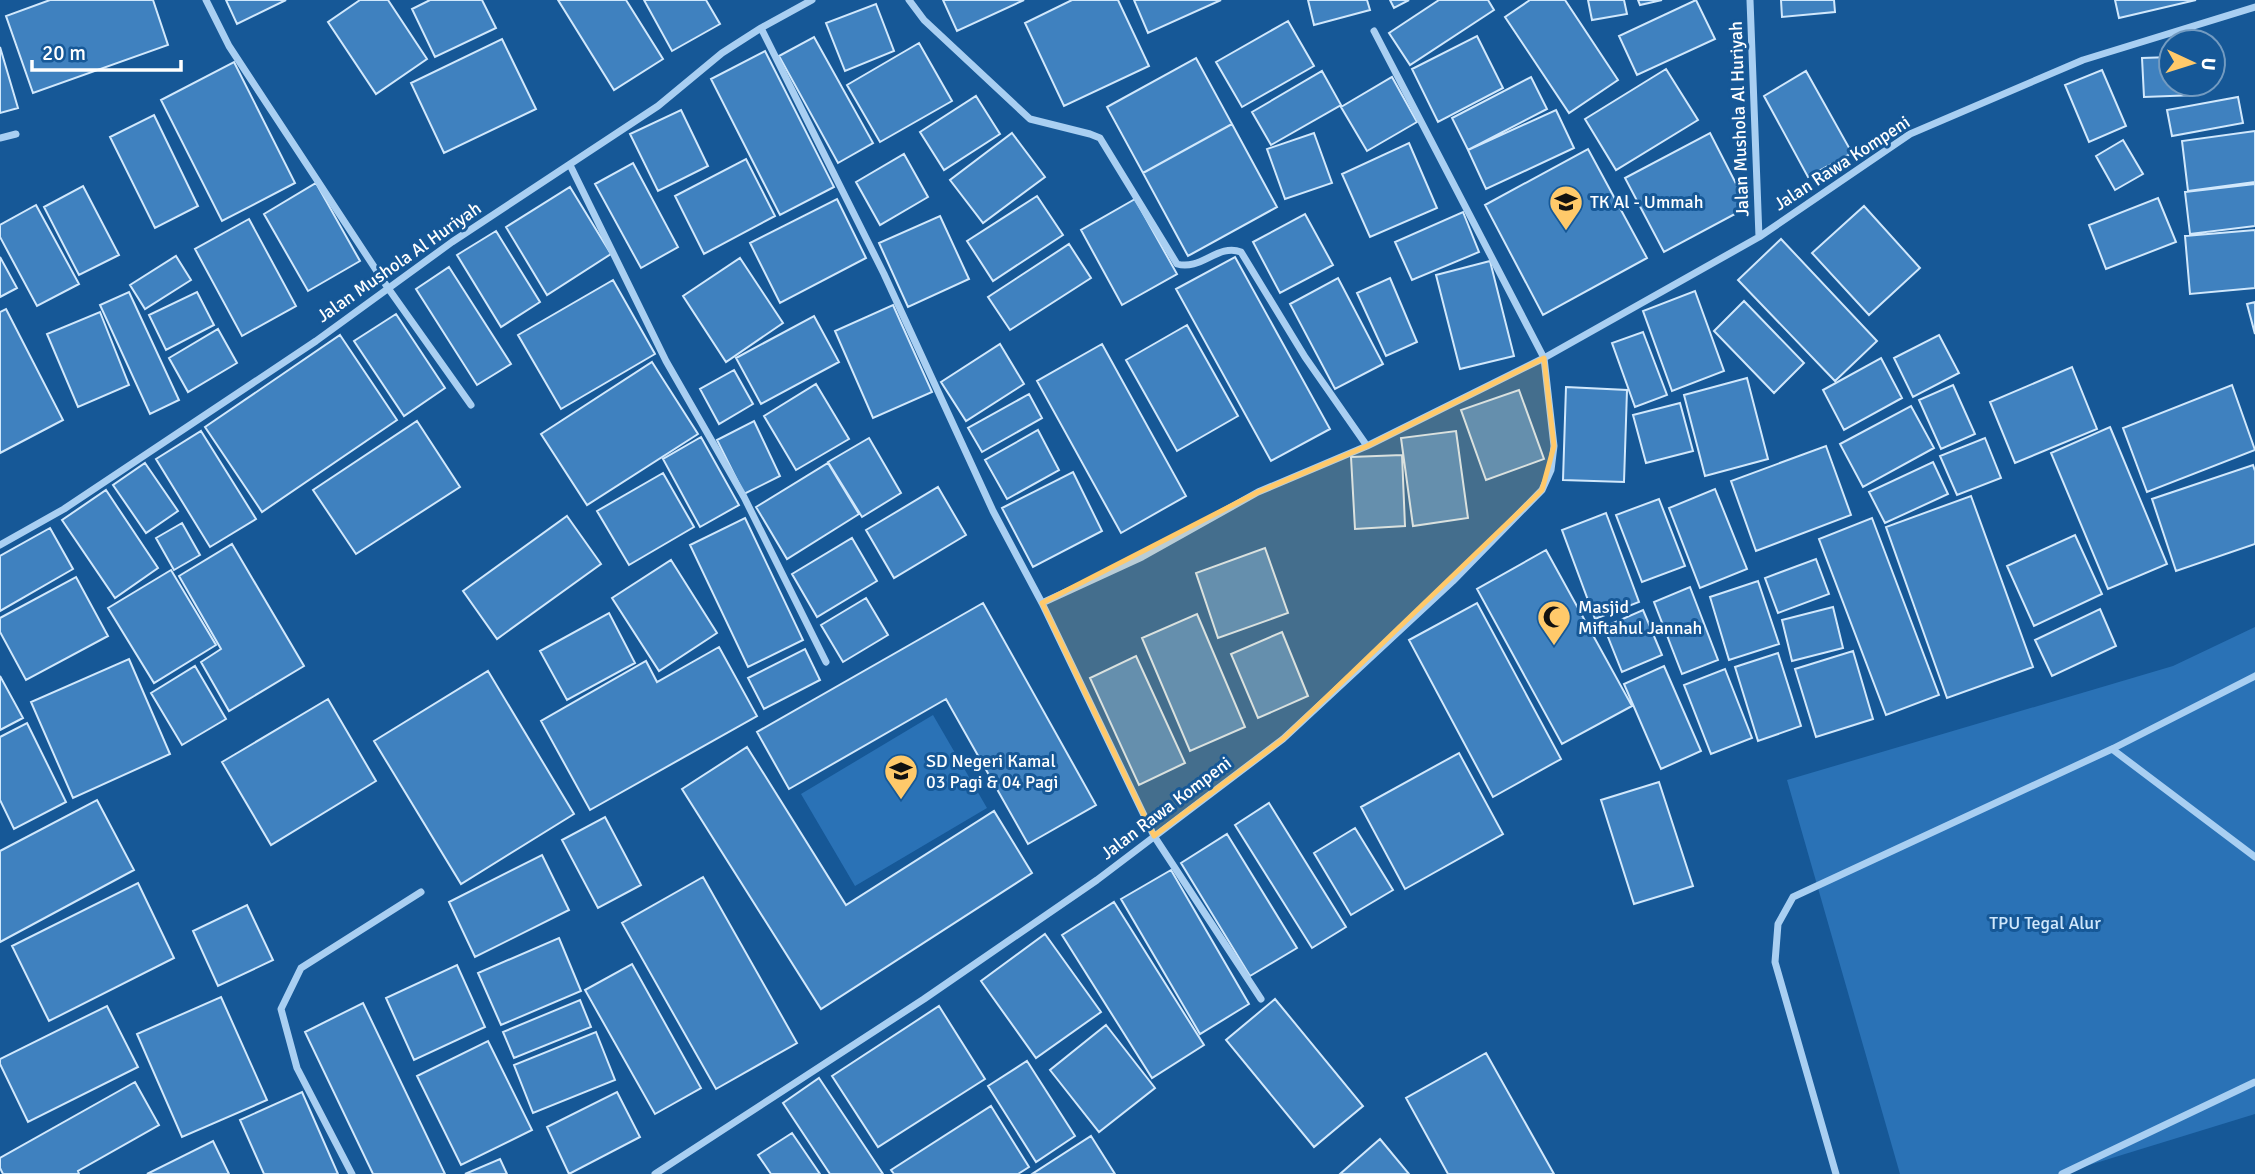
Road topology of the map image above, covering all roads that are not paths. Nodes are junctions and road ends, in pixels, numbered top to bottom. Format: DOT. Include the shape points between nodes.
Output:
graph roads {
  1 [pos="206,0"];
  2 [pos="812,0"];
  3 [pos="909,0"];
  4 [pos="1750,0"];
  5 [pos="2255,7"];
  6 [pos="761,28"];
  7 [pos="1374,31"];
  8 [pos="16,134"];
  9 [pos="0,138"];
  10 [pos="569,165"];
  11 [pos="1759,237"];
  12 [pos="388,288"];
  13 [pos="1544,358"];
  14 [pos="471,405"];
  15 [pos="1367,446"];
  16 [pos="0,545"];
  17 [pos="1042,603"];
  18 [pos="826,662"];
  19 [pos="2255,676"];
  20 [pos="2112,749"];
  21 [pos="1154,836"];
  22 [pos="2255,857"];
  23 [pos="421,892"];
  24 [pos="1261,999"];
  25 [pos="2255,1082"];
  26 [pos="352,1174"];
  27 [pos="655,1174"];
  28 [pos="1836,1174"];
  29 [pos="2062,1174"];
  1 -- 12 [label="street" via="229,46"];
  2 -- 6 [label="street, Jalan Mushola Al Huriyah"];
  3 -- 15 [label="street" via="924,20 1030,119 1100,138 1177,264 1192,266 1227,250 1241,252 1305,357"];
  4 -- 11 [label="street, Jalan Mushola Al Huriyah"];
  5 -- 11 [label="street, Jalan Rawa Kompeni" via="2083,60 1910,134"];
  6 -- 10 [label="street, Jalan Mushola Al Huriyah" via="722,53 658,106"];
  6 -- 17 [label="street" via="884,274 993,511"];
  7 -- 13 [label="street, Jalan Rawa Kompeni"];
  8 -- 9 [label="street"];
  10 -- 12 [label="street, Jalan Mushola Al Huriyah"];
  10 -- 18 [label="street" via="666,361 744,496"];
  11 -- 13 [label="street, Jalan Rawa Kompeni"];
  12 -- 14 [label="street"];
  12 -- 16 [label="street, Jalan Mushola Al Huriyah" via="64,509"];
  13 -- 15 [label="street, Jalan Rawa Kompeni"];
  13 -- 21 [label="street, Jalan Rawa Kompeni" via="1554,446 1542,490 1283,739"];
  15 -- 17 [label="street, Jalan Rawa Kompeni" via="1258,492 1142,556"];
  17 -- 21 [label="street"];
  19 -- 20 [label="street"];
  20 -- 22 [label="street"];
  20 -- 28 [label="street" via="1793,897 1778,924 1775,962"];
  21 -- 24 [label="street"];
  21 -- 27 [label="street, Jalan Rawa Kompeni" via="923,999"];
  23 -- 26 [label="street" via="301,968 281,1009 297,1068"];
  25 -- 29 [label="street"];
}
